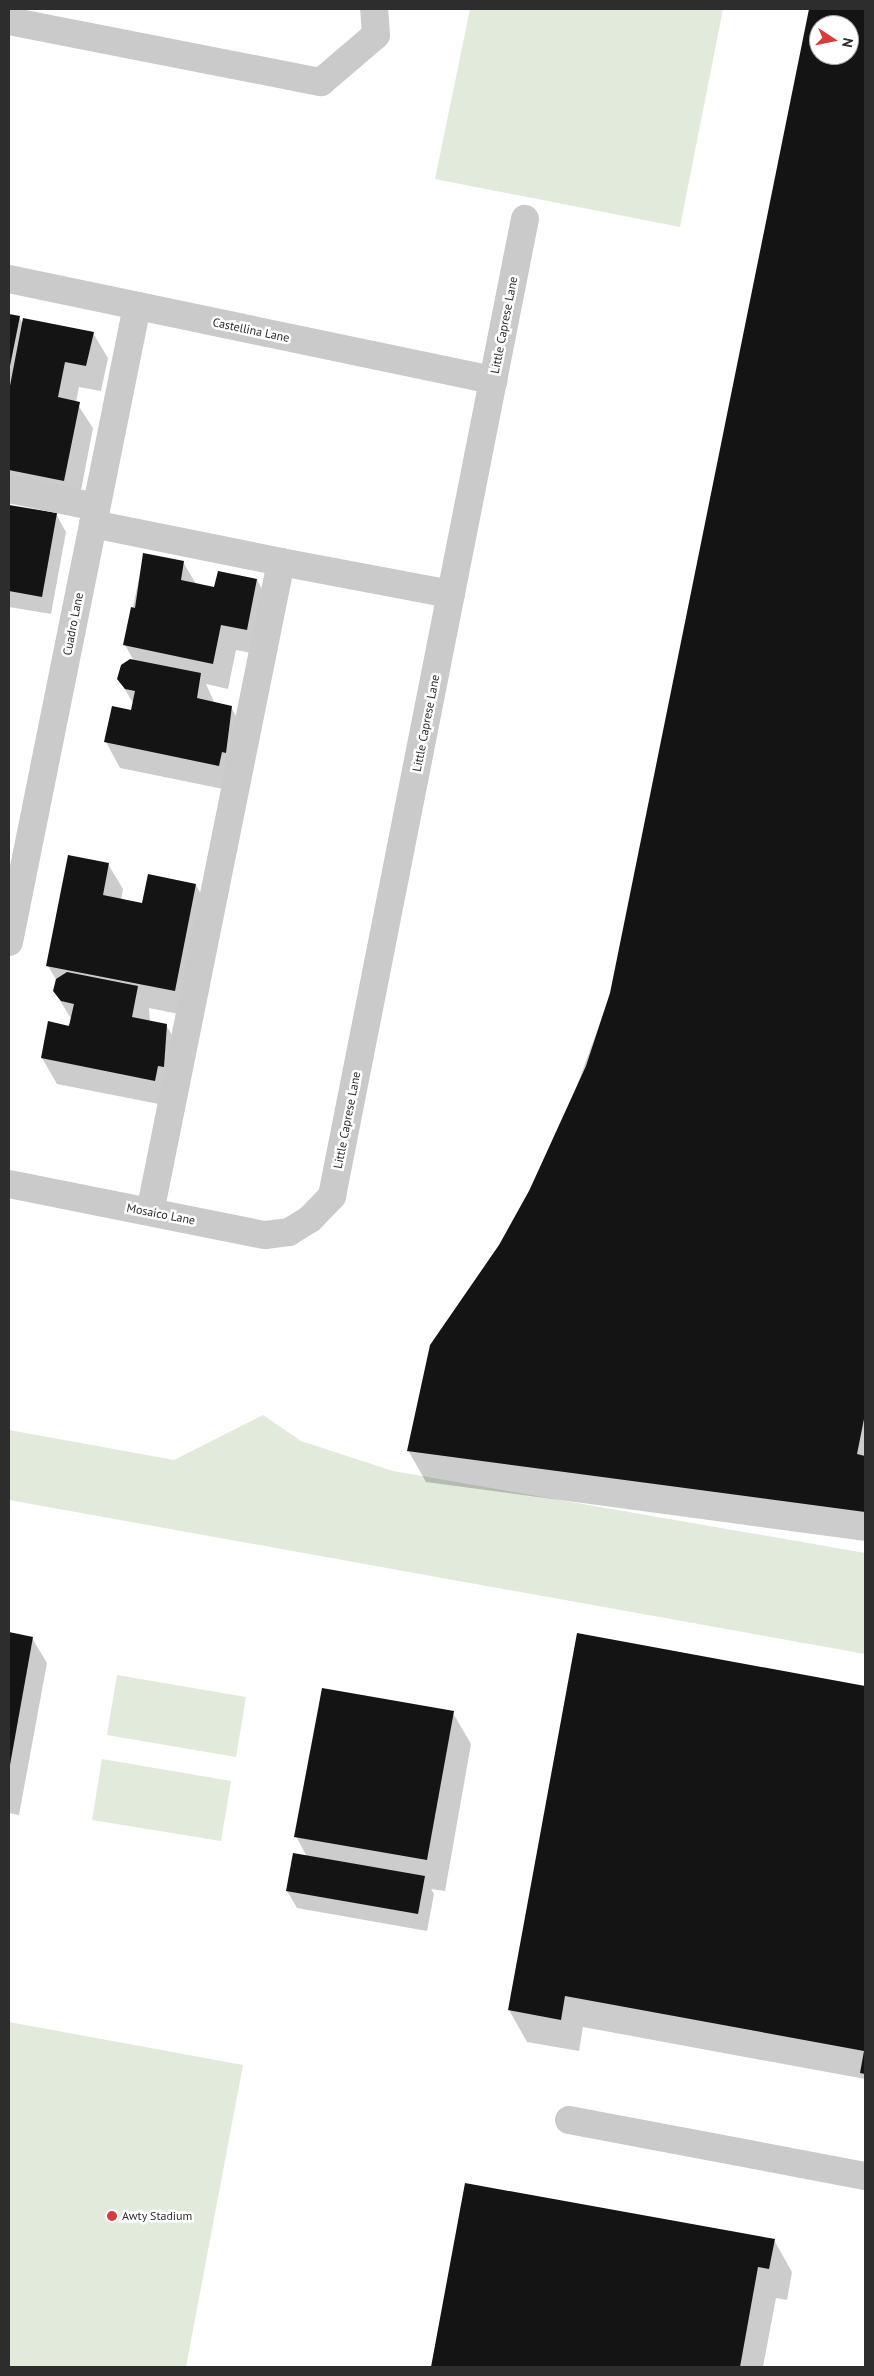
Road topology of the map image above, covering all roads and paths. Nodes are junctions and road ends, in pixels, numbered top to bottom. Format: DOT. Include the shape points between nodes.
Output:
graph roads {
  1 [pos="374,9"];
  2 [pos="9,22"];
  3 [pos="525,219"];
  4 [pos="9,279"];
  5 [pos="137,306"];
  6 [pos="494,380"];
  7 [pos="9,489"];
  8 [pos="94,515"];
  9 [pos="282,562"];
  10 [pos="451,594"];
  11 [pos="9,942"];
  12 [pos="9,1184"];
  13 [pos="150,1212"];
  14 [pos="310,1219"];
  15 [pos="569,2120"];
  16 [pos="865,2176"];
  1 -- 2 [label="street" via="376,35 321,82"];
  3 -- 6 [label="street, Little Caprese Lane"];
  4 -- 5 [label="street, Castellina Lane"];
  5 -- 6 [label="street, Castellina Lane"];
  5 -- 8 [label="street, Cuadro Lane"];
  6 -- 10 [label="street, Little Caprese Lane"];
  7 -- 8 [label="street"];
  8 -- 9 [label="street"];
  8 -- 11 [label="street, Cuadro Lane"];
  9 -- 10 [label="street"];
  9 -- 13 [label="street"];
  10 -- 14 [label="street, Little Caprese Lane" via="332,1196"];
  12 -- 13 [label="street, Mosaico Lane"];
  13 -- 14 [label="street, Mosaico Lane" via="265,1235 289,1232"];
  15 -- 16 [label="street"];
}
